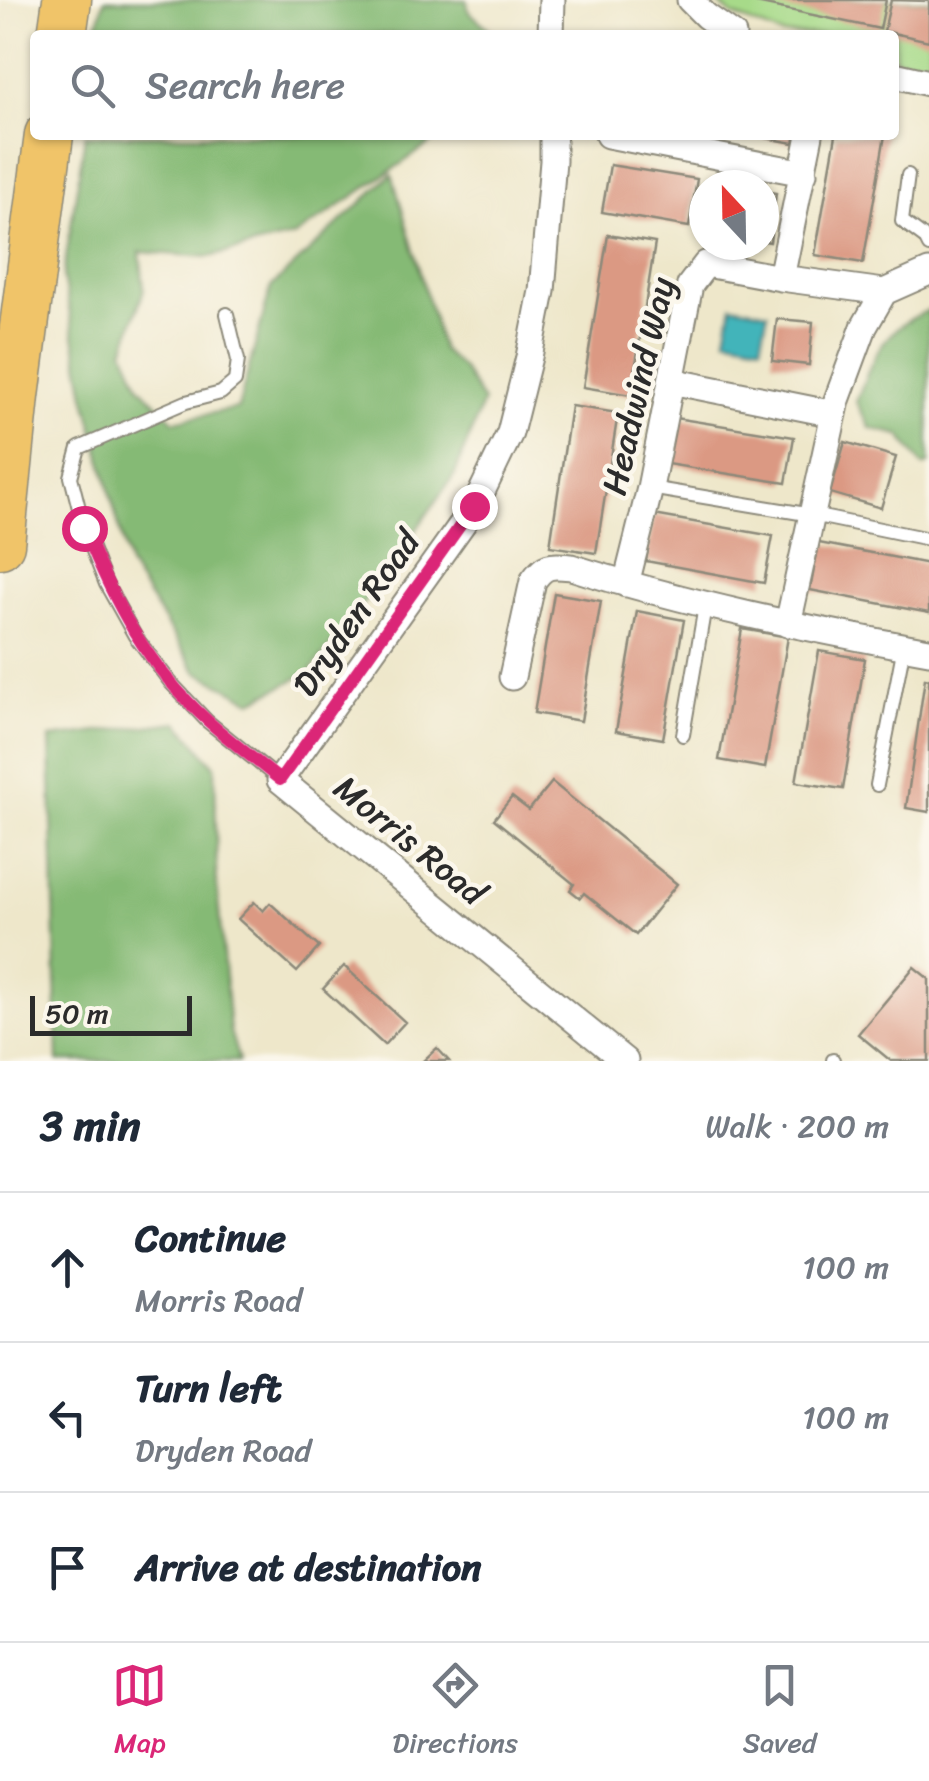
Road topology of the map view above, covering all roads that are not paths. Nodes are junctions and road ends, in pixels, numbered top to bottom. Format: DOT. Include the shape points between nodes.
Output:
graph roads {
  1 [pos="67,0"];
  2 [pos="552,0"];
  3 [pos="690,0"];
  4 [pos="63,30"];
  5 [pos="551,30"];
  6 [pos="726,30"];
  7 [pos="899,76"];
  8 [pos="929,83"];
  9 [pos="47,140"];
  10 [pos="553,140"];
  11 [pos="629,140"];
  12 [pos="809,140"];
  13 [pos="804,173"];
  14 [pos="908,175"];
  15 [pos="929,246"];
  16 [pos="929,272"];
  17 [pos="781,278"];
  18 [pos="884,292"];
  19 [pos="227,314"];
  20 [pos="671,381"];
  21 [pos="834,414"];
  22 [pos="650,488"];
  23 [pos="812,515"];
  24 [pos="929,540"];
  25 [pos="0,544"];
  26 [pos="626,584"];
  27 [pos="706,606"];
  28 [pos="788,624"];
  29 [pos="916,648"];
  30 [pos="512,677"];
  31 [pos="683,735"];
  32 [pos="280,780"];
  33 [pos="877,785"];
  34 [pos="625,1061"];
  1 -- 4 [label="highway"];
  2 -- 5 [label="street"];
  3 -- 6 [label="street"];
  7 -- 8 [label="street"];
  9 -- 25 [label="highway"];
  10 -- 32 [label="street, Dryden Road" via="542,290 510,432 474,506"];
  11 -- 13 [label="street"];
  12 -- 13 [label="street"];
  13 -- 17 [label="street"];
  14 -- 15 [label="lane" via="902,221"];
  16 -- 18 [label="street"];
  17 -- 18 [label="street, Headwind Way"];
  17 -- 20 [label="street, Headwind Way" via="706,264 690,285"];
  18 -- 21 [label="street" via="864,327"];
  19 -- 32 [label="lane, Morris Road" via="238,360 235,382 79,448 71,477 106,584 135,636 207,721"];
  20 -- 21 [label="street"];
  20 -- 22 [label="street, Headwind Way"];
  21 -- 23 [label="street"];
  22 -- 23 [label="lane"];
  22 -- 26 [label="street, Headwind Way"];
  23 -- 24 [label="lane"];
  23 -- 28 [label="street"];
  26 -- 27 [label="street"];
  26 -- 30 [label="street" via="571,567 540,570"];
  27 -- 28 [label="street"];
  27 -- 31 [label="lane"];
  28 -- 29 [label="street"];
  29 -- 33 [label="lane"];
  32 -- 34 [label="street, Morris Road"];
}
